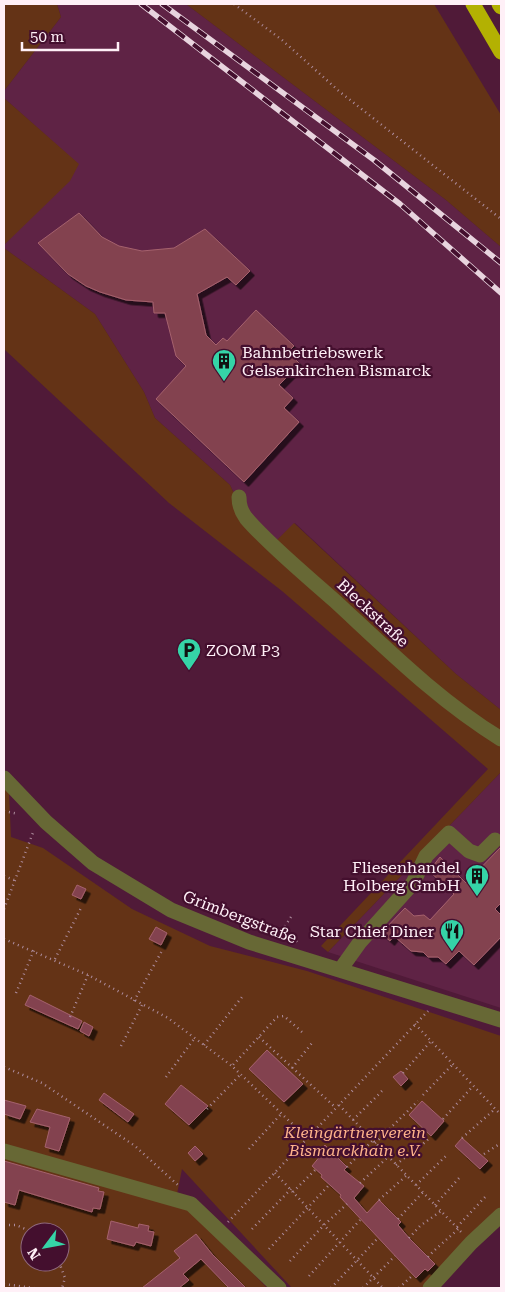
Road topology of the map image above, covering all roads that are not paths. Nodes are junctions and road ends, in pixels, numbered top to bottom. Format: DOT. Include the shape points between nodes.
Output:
graph roads {
  1 [pos="473,4"];
  2 [pos="501,52"];
  3 [pos="239,497"];
  4 [pos="501,739"];
  5 [pos="4,778"];
  6 [pos="495,840"];
  7 [pos="340,970"];
  8 [pos="501,1020"];
  9 [pos="4,1151"];
  10 [pos="501,1216"];
  11 [pos="279,1288"];
  12 [pos="430,1288"];
  1 -- 2 [label="highway"];
  3 -- 4 [label="street, Bleckstraße" via="239,506 246,518 403,664 446,701"];
  5 -- 7 [label="street, Grimbergstraße" via="46,822 94,863 171,910 249,942"];
  6 -- 7 [label="street" via="480,855 469,851 449,833 426,856 413,884 360,942"];
  7 -- 8 [label="street, Grimbergstraße"];
  9 -- 11 [label="street" via="190,1204"];
  10 -- 12 [label="street"];
}
